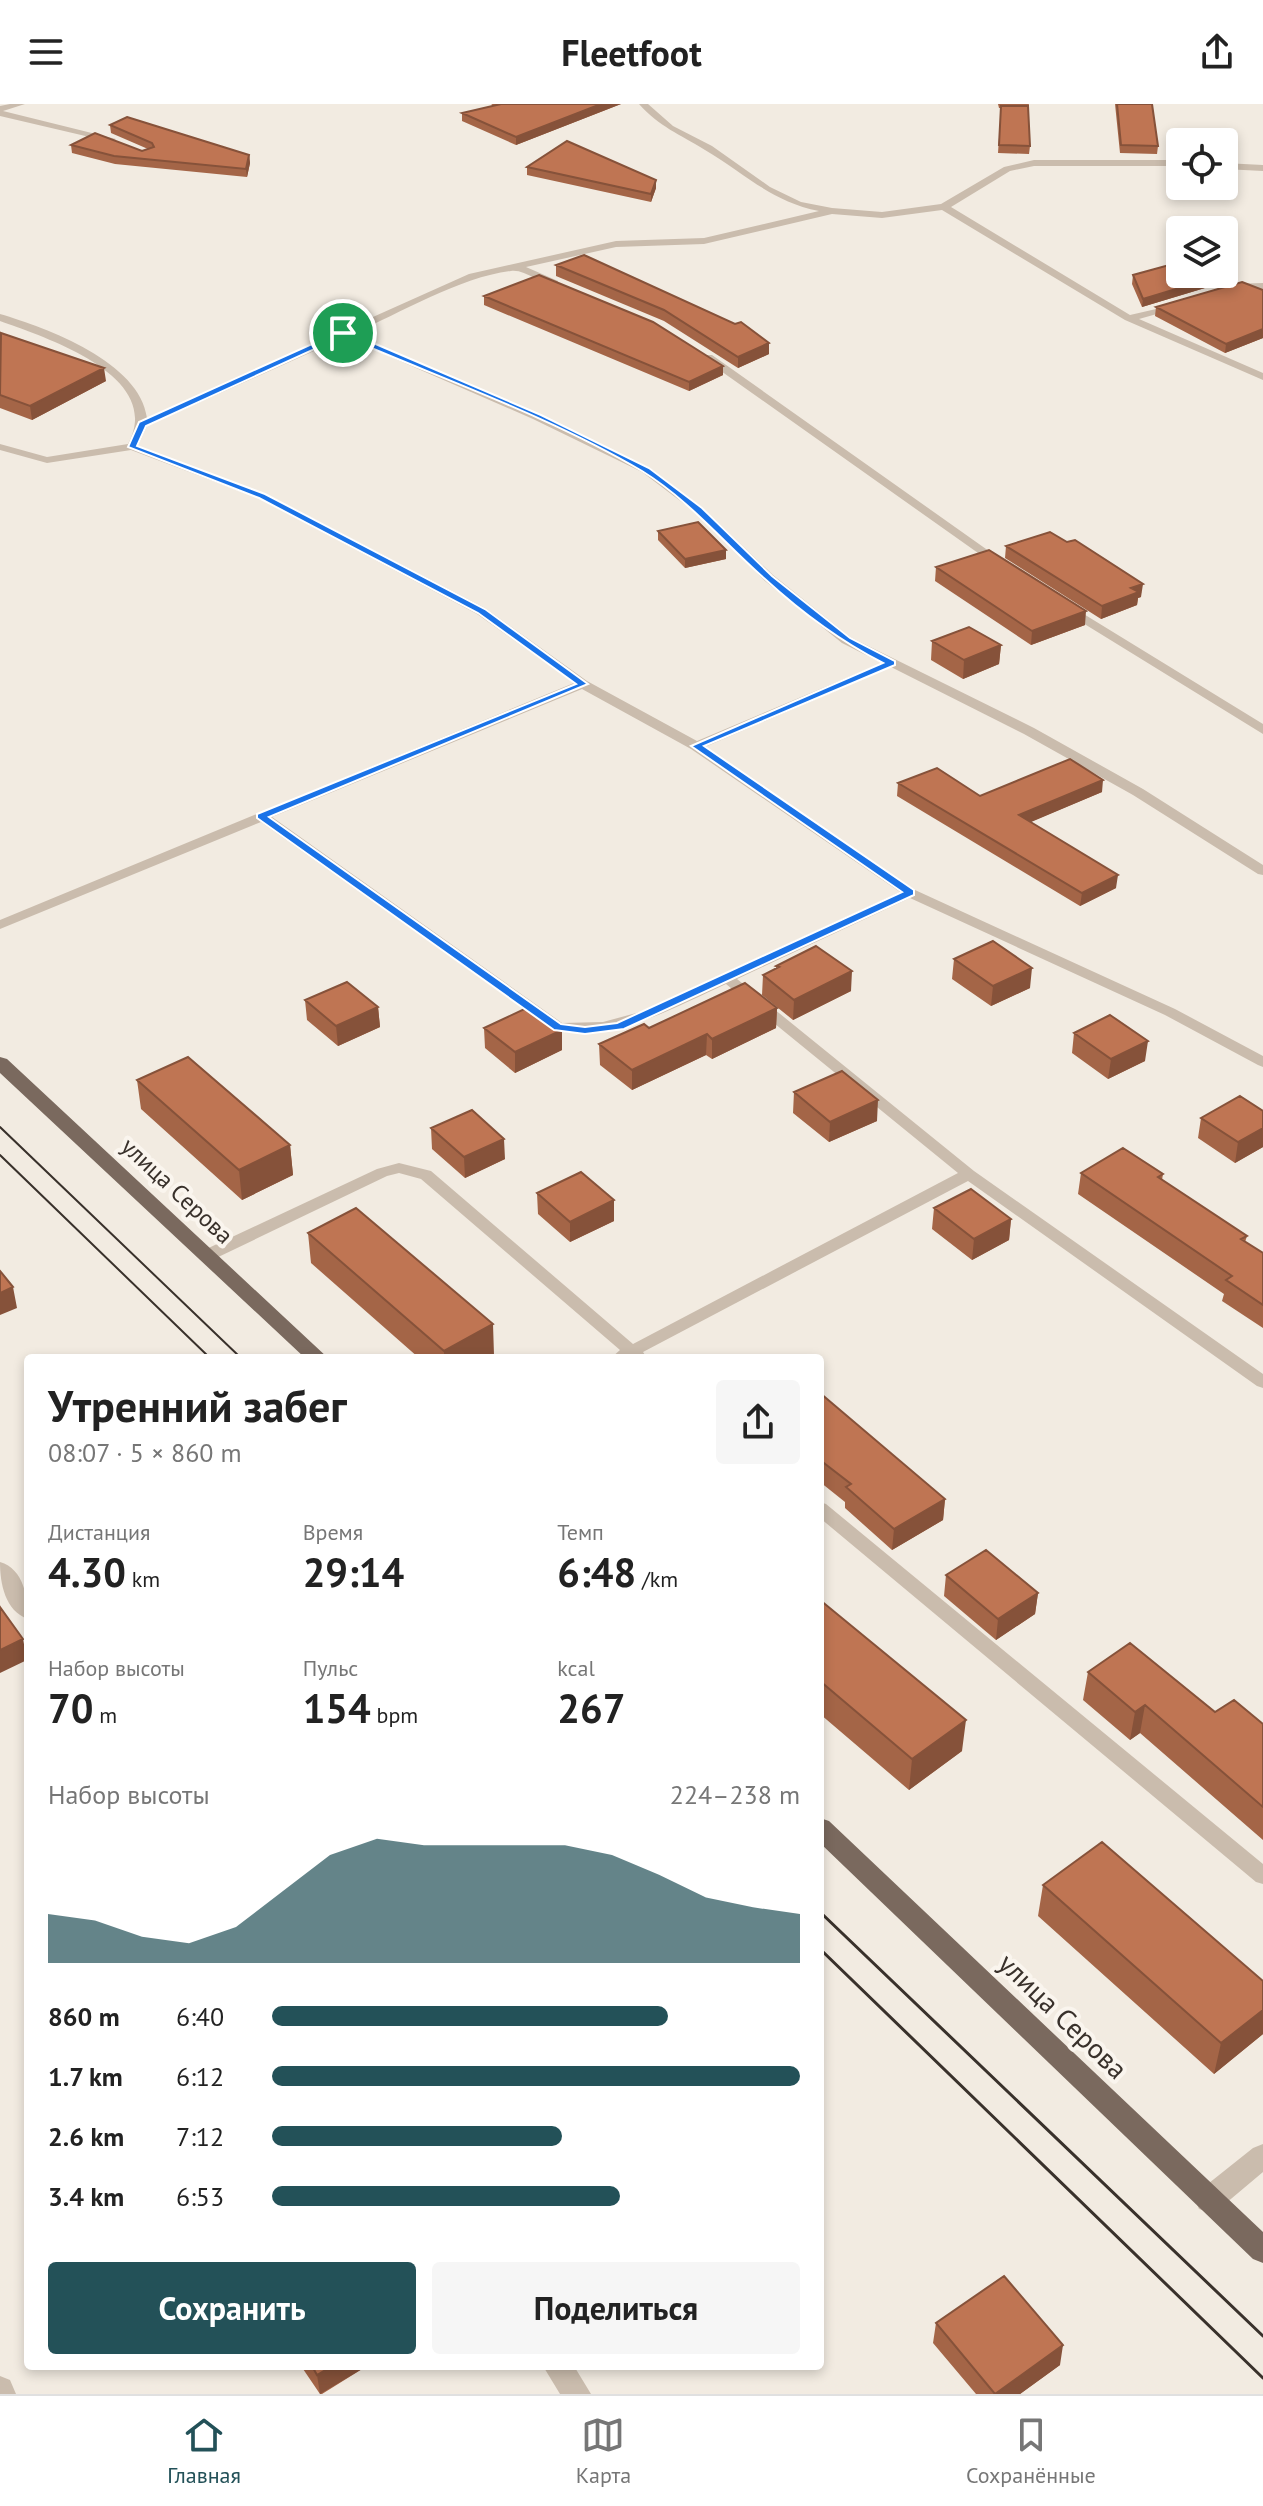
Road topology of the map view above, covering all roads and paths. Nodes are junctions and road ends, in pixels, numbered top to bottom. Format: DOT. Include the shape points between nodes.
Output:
graph roads {
  1 [pos="21,104"];
  2 [pos="643,104"];
  3 [pos="0,111"];
  4 [pos="121,143"];
  5 [pos="1166,163"];
  6 [pos="1238,167"];
  7 [pos="1263,168"];
  8 [pos="944,207"];
  9 [pos="832,211"];
  10 [pos="515,266"];
  11 [pos="1263,286"];
  12 [pos="563,287"];
  13 [pos="1215,291"];
  14 [pos="1190,300"];
  15 [pos="0,317"];
  16 [pos="1129,318"];
  17 [pos="343,333"];
  18 [pos="693,348"];
  19 [pos="1263,377"];
  20 [pos="143,424"];
  21 [pos="0,447"];
  22 [pos="132,447"];
  23 [pos="1009,570"];
  24 [pos="1057,601"];
  25 [pos="891,663"];
  26 [pos="583,684"];
  27 [pos="1263,730"];
  28 [pos="696,746"];
  29 [pos="261,816"];
  30 [pos="1263,871"];
  31 [pos="910,893"];
  32 [pos="0,925"];
  33 [pos="727,978"];
  34 [pos="1263,1062"];
  35 [pos="0,1063"];
  36 [pos="969,1174"];
  37 [pos="206,1256"];
  38 [pos="314,1354"];
  39 [pos="628,1354"];
  40 [pos="634,1354"];
  41 [pos="1263,1382"];
  42 [pos="824,1511"];
  43 [pos="0,1570"];
  44 [pos="24,1604"];
  45 [pos="824,1832"];
  46 [pos="1263,1876"];
  47 [pos="1263,2156"];
  48 [pos="1209,2200"];
  49 [pos="1263,2250"];
  50 [pos="560,2370"];
  51 [pos="577,2394"];
  1 -- 3 [label="lane"];
  2 -- 9 [label="lane" via="670,128 767,189 798,204"];
  3 -- 4 [label="lane"];
  5 -- 8 [label="lane" via="1034,163 1007,169"];
  6 -- 7 [label="lane"];
  8 -- 9 [label="lane" via="882,215"];
  8 -- 16 [label="lane"];
  9 -- 10 [label="lane" via="704,241 634,241"];
  10 -- 12 [label="lane"];
  10 -- 17 [label="lane" via="473,276"];
  11 -- 13 [label="lane" via="1240,284"];
  14 -- 16 [label="lane"];
  15 -- 20 [label="lane" via="105,365 138,399"];
  16 -- 19 [label="lane"];
  17 -- 20 [label="lane"];
  17 -- 25 [label="lane" via="646,470 846,640"];
  18 -- 23 [label="lane"];
  20 -- 22 [label="lane"];
  21 -- 22 [label="lane" via="47,460"];
  22 -- 26 [label="lane" via="262,496 467,604"];
  24 -- 27 [label="lane"];
  25 -- 28 [label="lane"];
  25 -- 30 [label="lane" via="1029,731"];
  26 -- 28 [label="lane"];
  26 -- 29 [label="lane"];
  28 -- 31 [label="lane"];
  29 -- 32 [label="lane"];
  29 -- 33 [label="lane" via="558,1027 620,1026"];
  31 -- 33 [label="lane"];
  31 -- 34 [label="lane" via="1170,1012"];
  33 -- 36 [label="lane"];
  35 -- 37 [label="main road, улица Серова"];
  36 -- 40 [label="lane"];
  36 -- 41 [label="lane"];
  37 -- 38 [label="main road, улица Серова"];
  37 -- 39 [label="lane" via="399,1168 426,1175"];
  42 -- 46 [label="lane"];
  43 -- 44 [label="street"];
  45 -- 48 [label="main road, улица Серова"];
  47 -- 48 [label="street"];
  48 -- 49 [label="main road, улица Серова"];
  50 -- 51 [label="street"];
}
